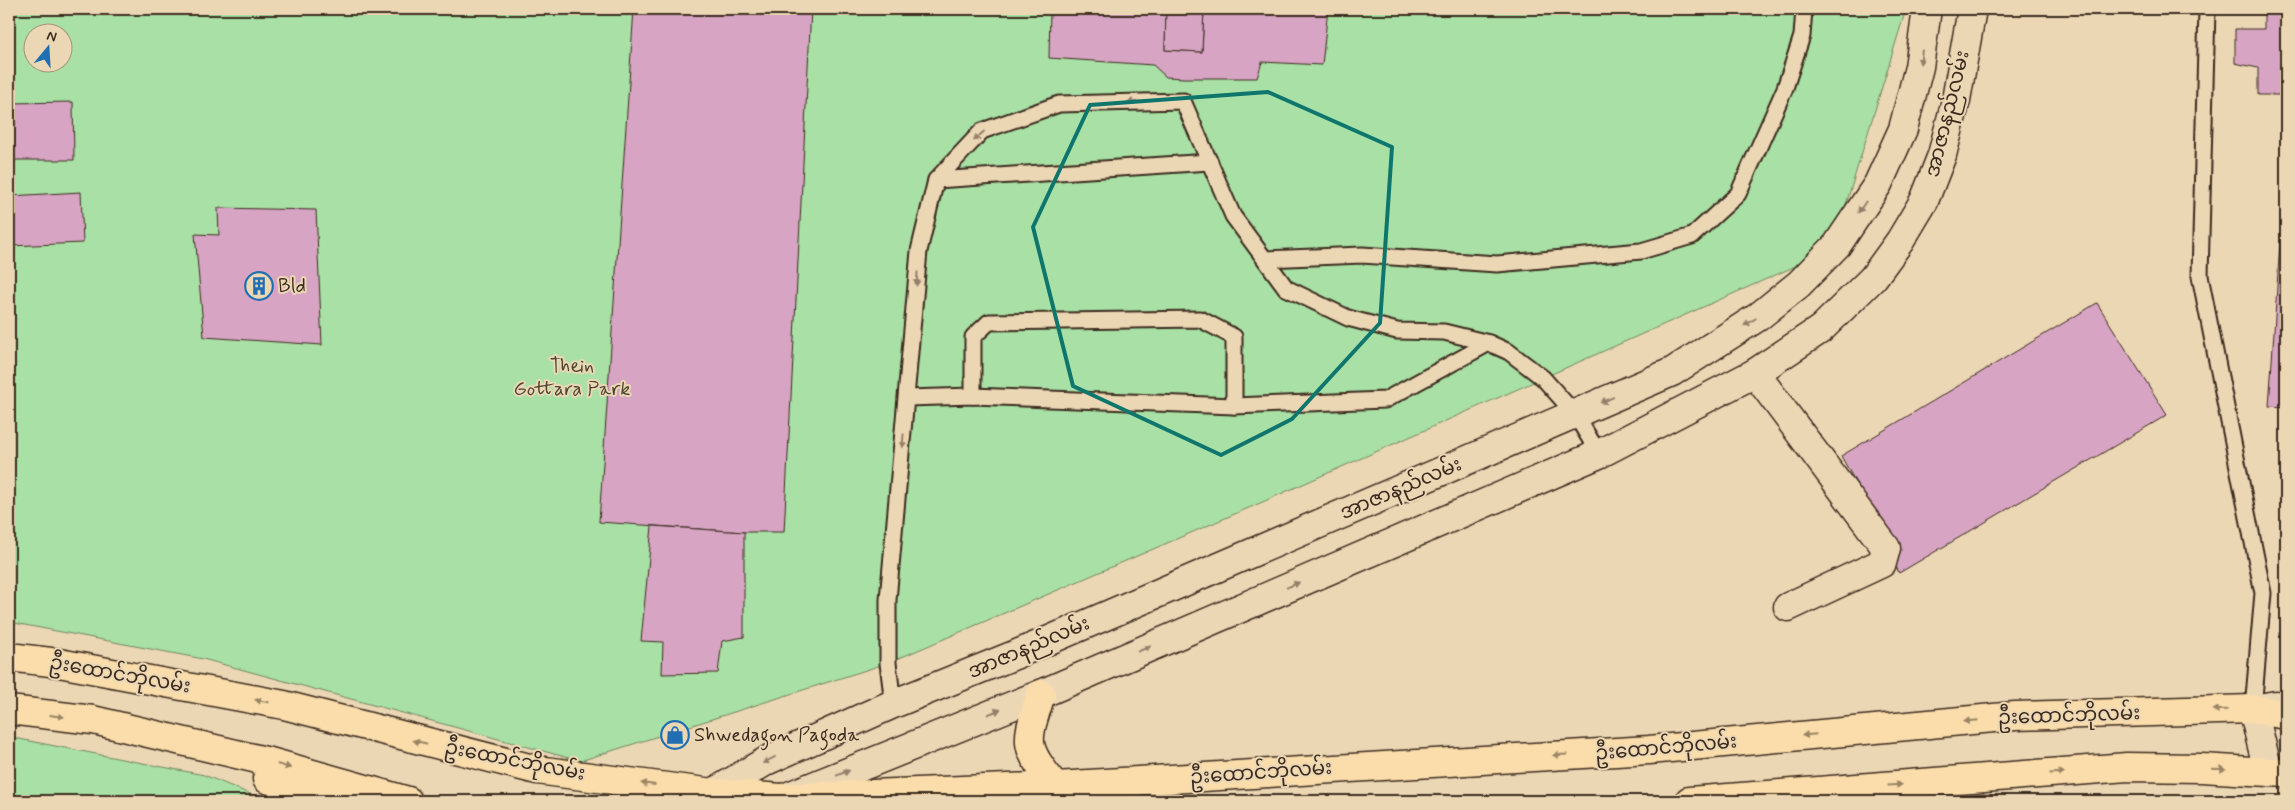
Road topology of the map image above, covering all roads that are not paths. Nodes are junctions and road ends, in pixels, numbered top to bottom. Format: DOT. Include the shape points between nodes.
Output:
graph roads {
  1 [pos="1804,9"];
  2 [pos="1927,9"];
  3 [pos="1972,9"];
  4 [pos="2207,9"];
  5 [pos="1210,162"];
  6 [pos="936,180"];
  7 [pos="1265,259"];
  8 [pos="1489,343"];
  9 [pos="1755,373"];
  10 [pos="973,396"];
  11 [pos="907,398"];
  12 [pos="1234,406"];
  13 [pos="1575,414"];
  14 [pos="1599,454"];
  15 [pos="1788,607"];
  16 [pos="9,657"];
  17 [pos="1041,694"];
  18 [pos="2286,703"];
  19 [pos="893,704"];
  20 [pos="9,710"];
  21 [pos="2253,710"];
  22 [pos="2286,715"];
  23 [pos="93,720"];
  24 [pos="2277,772"];
  25 [pos="1055,786"];
  26 [pos="713,797"];
  27 [pos="782,800"];
  28 [pos="332,801"];
  29 [pos="408,801"];
  30 [pos="1689,801"];
  1 -- 7 [label="lane" via="1802,36 1785,88 1738,194 1692,236 1642,251 1497,264 1362,255"];
  2 -- 13 [label="main road, အာဇာနည်လမ်း, one-way" via="1919,67 1903,129 1878,184 1837,245 1799,284 1758,317 1672,372"];
  3 -- 9 [label="main road, အာဇာနည်လမ်း" via="1956,100 1942,155 1920,209 1873,278 1821,329"];
  4 -- 21 [label="lane" via="2200,276 2263,593"];
  5 -- 6 [label="lane"];
  5 -- 6 [label="lane, one-way" via="1183,101 1059,104 982,131"];
  5 -- 7 [label="lane" via="1234,216"];
  6 -- 11 [label="lane, one-way" via="919,251"];
  7 -- 8 [label="lane" via="1286,288 1348,318 1397,331 1444,332"];
  8 -- 12 [label="lane" via="1385,400"];
  8 -- 13 [label="lane" via="1508,352 1543,378"];
  9 -- 14 [label="main road, အာဇာနည်လမ်း"];
  9 -- 15 [label="main road" via="1886,548 1882,563"];
  10 -- 11 [label="lane"];
  10 -- 12 [label="lane"];
  10 -- 12 [label="lane" via="973,337 989,322 1200,319 1234,337"];
  11 -- 19 [label="lane, one-way" via="888,600 888,663"];
  13 -- 14 [label="lane"];
  13 -- 19 [label="main road, အာဇာနည်လမ်း" via="1017,654"];
  17 -- 14 [label="main road, အာဇာနည်လမ်း, one-way"];
  26 -- 16 [label="main road, ဦးထောင်ဘိုလမ်း, one-way" via="537,770 284,706 59,663"];
  17 -- 25 [label="main road" via="1029,732 1030,747 1037,763"];
  27 -- 17 [label="main road, အာဇာနည်လမ်း, one-way"];
  18 -- 21 [label="main road"];
  19 -- 26 [label="main road, အာဇာနည်လမ်း, one-way" via="768,760"];
  20 -- 23 [label="main road, one-way"];
  21 -- 22 [label="main road, ဦးထောင်ဘိုလမ်း"];
  21 -- 24 [label="main road"];
  21 -- 25 [label="main road, ဦးထောင်ဘိုလမ်း, one-way" via="2016,716 1649,750"];
  23 -- 28 [label="main road"];
  23 -- 29 [label="main road, one-way" via="270,762"];
  30 -- 24 [label="main road, one-way" via="2127,767"];
  25 -- 27 [label="main road, ဦးထောင်ဘိုလမ်း"];
  26 -- 27 [label="main road, ဦးထောင်ဘိုလမ်း"];
}
